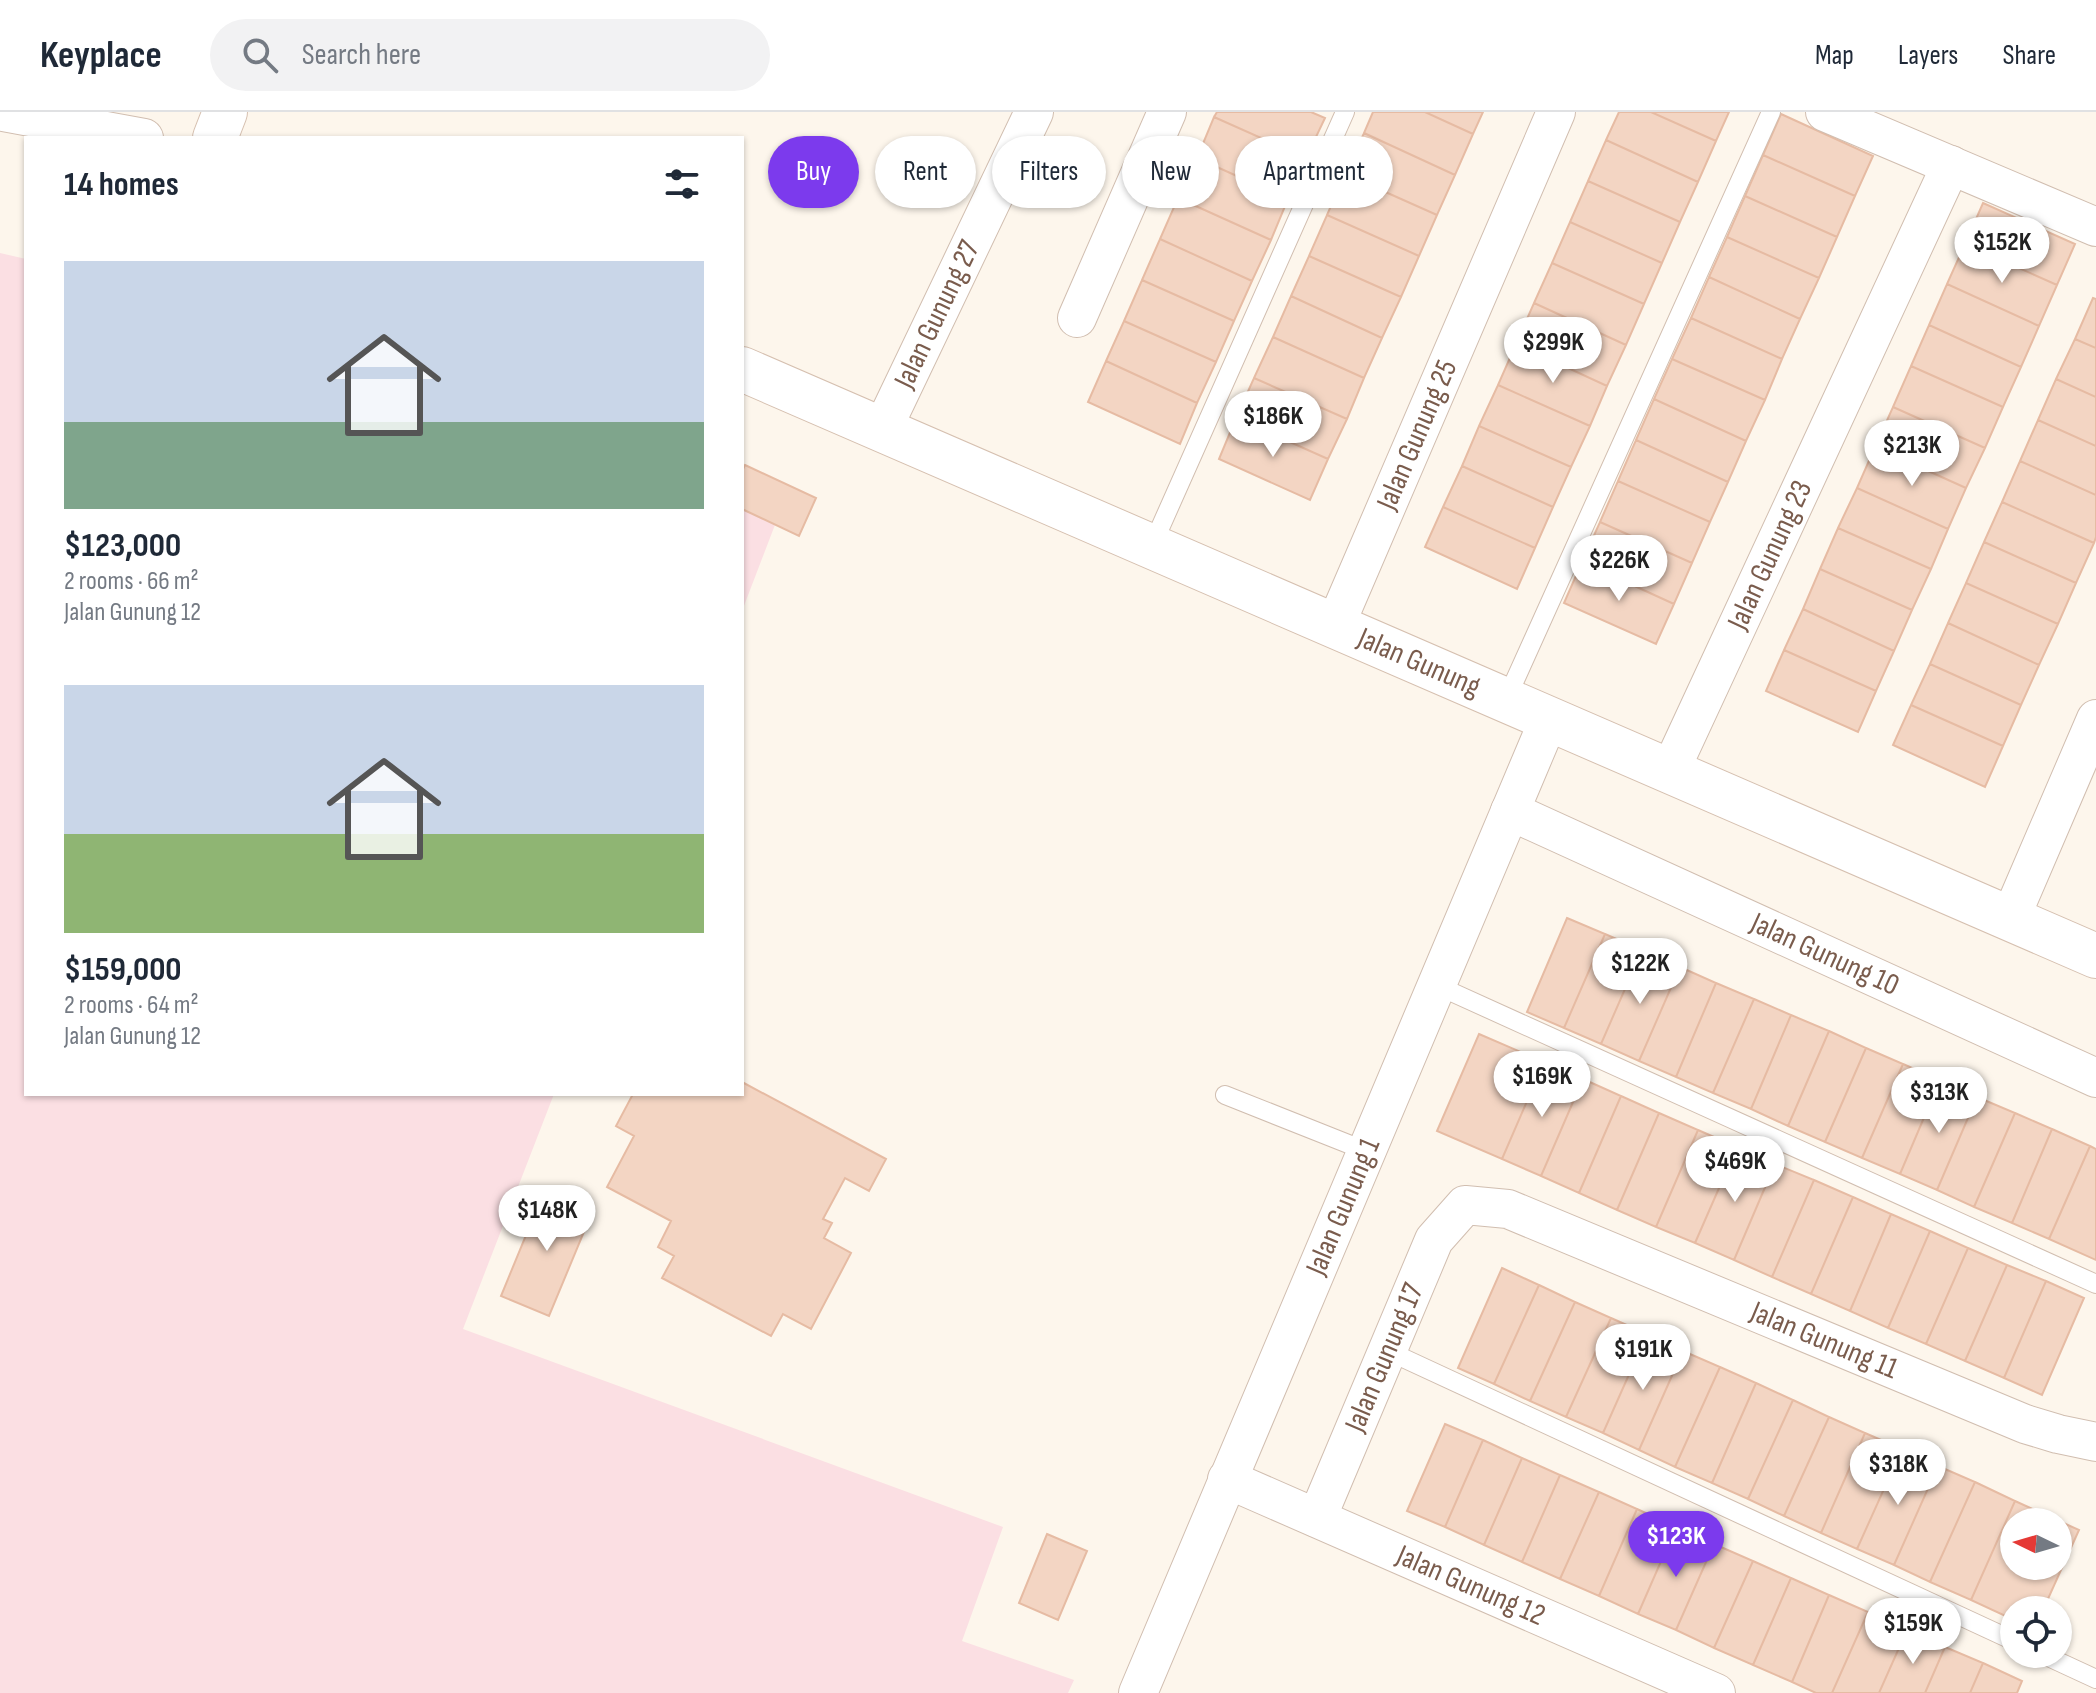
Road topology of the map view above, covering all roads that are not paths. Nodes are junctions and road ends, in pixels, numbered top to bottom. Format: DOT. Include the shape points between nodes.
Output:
graph roads {
  1 [pos="3,112"];
  2 [pos="225,112"];
  3 [pos="1034,112"];
  4 [pos="1167,112"];
  5 [pos="1345,112"];
  6 [pos="1556,112"];
  7 [pos="1771,112"];
  8 [pos="1825,112"];
  9 [pos="133,136"];
  10 [pos="216,136"];
  11 [pos="1951,165"];
  12 [pos="2096,227"];
  13 [pos="1077,318"];
  14 [pos="744,370"];
  15 [pos="882,430"];
  16 [pos="1152,546"];
  17 [pos="1335,626"];
  18 [pos="1506,700"];
  19 [pos="1549,719"];
  20 [pos="2096,719"];
  21 [pos="1670,771"];
  22 [pos="1510,811"];
  23 [pos="2010,919"];
  24 [pos="2096,956"];
  25 [pos="1436,985"];
  26 [pos="2096,1078"];
  27 [pos="1225,1095"];
  28 [pos="1366,1151"];
  29 [pos="1465,1205"];
  30 [pos="2096,1284"];
  31 [pos="1388,1351"];
  32 [pos="2096,1442"];
  33 [pos="1227,1479"];
  34 [pos="1317,1518"];
  35 [pos="2000,1635"];
  36 [pos="2072,1668"];
  37 [pos="2096,1679"];
  38 [pos="1138,1693"];
  39 [pos="1716,1693"];
  1 -- 9 [label="street"];
  2 -- 10 [label="street"];
  3 -- 15 [label="street, Jalan Gunung 27"];
  4 -- 13 [label="street"];
  5 -- 16 [label="lane"];
  6 -- 17 [label="street, Jalan Gunung 25"];
  7 -- 18 [label="lane"];
  8 -- 11 [label="street"];
  11 -- 12 [label="street"];
  11 -- 21 [label="street, Jalan Gunung 23"];
  14 -- 15 [label="street, Jalan Gunung"];
  15 -- 16 [label="street, Jalan Gunung"];
  16 -- 17 [label="street, Jalan Gunung"];
  17 -- 18 [label="street, Jalan Gunung"];
  18 -- 19 [label="street, Jalan Gunung"];
  19 -- 21 [label="street, Jalan Gunung"];
  19 -- 22 [label="street, Jalan Gunung 1"];
  20 -- 23 [label="street"];
  21 -- 23 [label="street, Jalan Gunung"];
  22 -- 25 [label="street, Jalan Gunung 1"];
  22 -- 26 [label="street, Jalan Gunung 10"];
  23 -- 24 [label="street, Jalan Gunung"];
  25 -- 28 [label="street, Jalan Gunung 1"];
  25 -- 30 [label="lane"];
  27 -- 28 [label="lane"];
  28 -- 33 [label="street, Jalan Gunung 1"];
  29 -- 31 [label="street, Jalan Gunung 17" via="1434,1240"];
  29 -- 32 [label="street, Jalan Gunung 11" via="1508,1209 2025,1424"];
  31 -- 34 [label="street, Jalan Gunung 17"];
  31 -- 35 [label="lane"];
  33 -- 34 [label="street, Jalan Gunung 12"];
  33 -- 38 [label="street, Jalan Gunung 1"];
  34 -- 39 [label="street, Jalan Gunung 12"];
  36 -- 37 [label="lane"];
}
